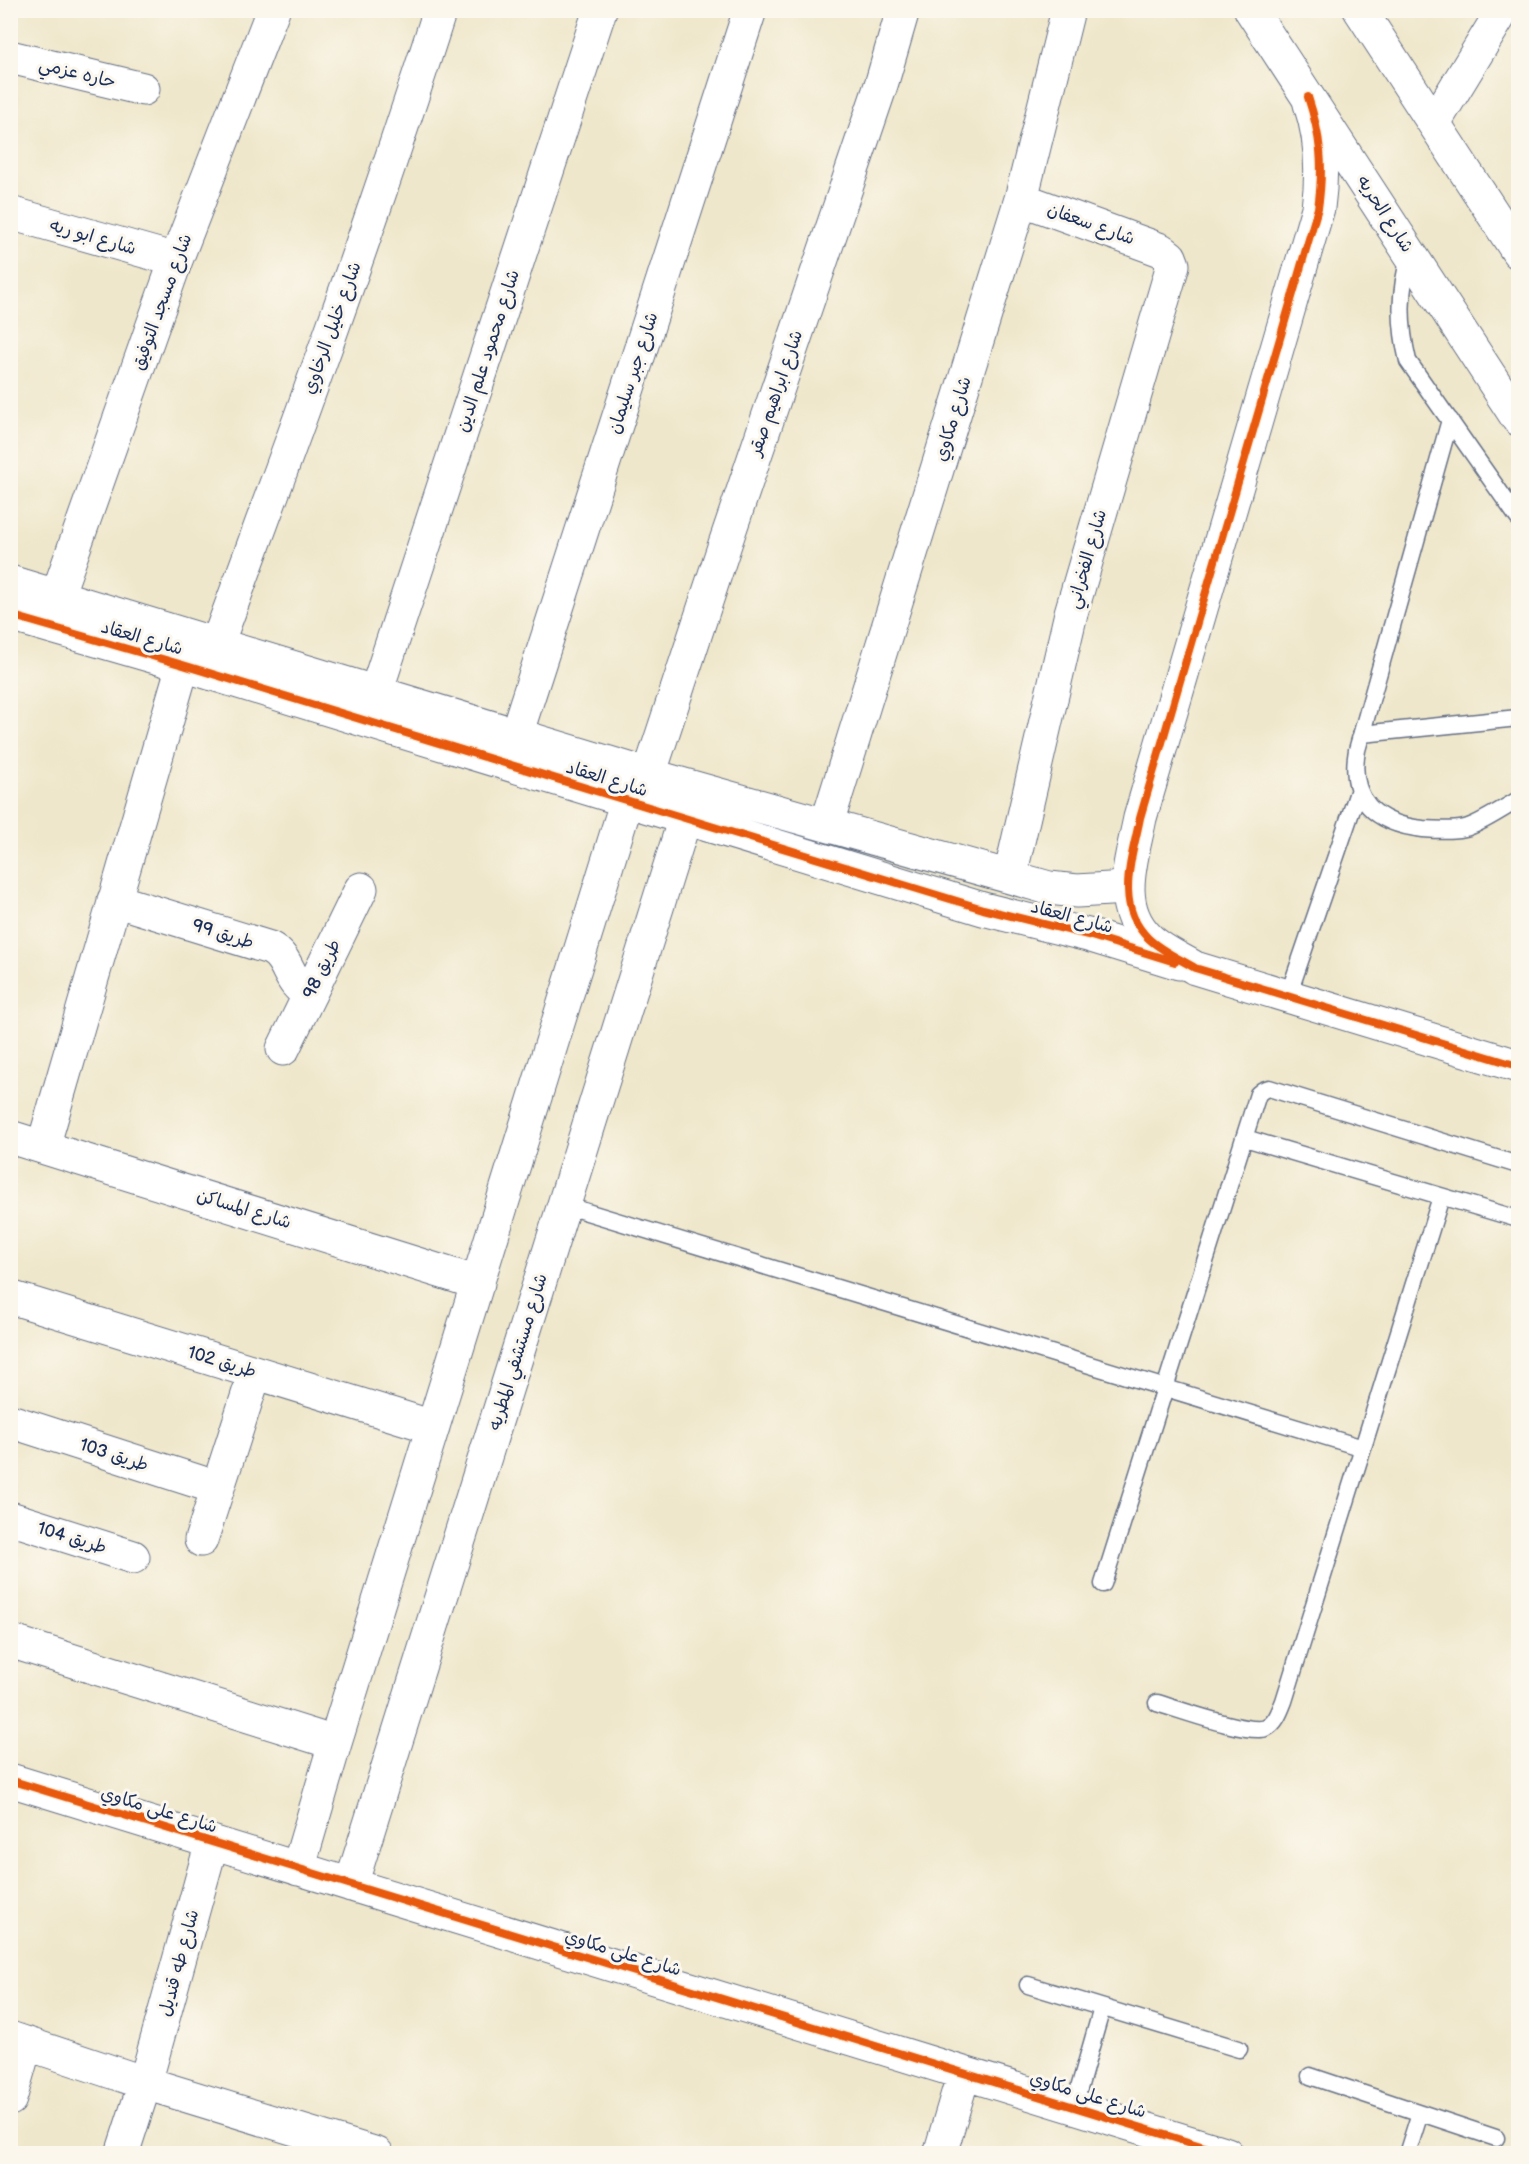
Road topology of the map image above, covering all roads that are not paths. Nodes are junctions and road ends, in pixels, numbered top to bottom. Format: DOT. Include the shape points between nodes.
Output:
graph roads {
  1 [pos="273,10"];
  2 [pos="441,10"];
  3 [pos="600,10"];
  4 [pos="750,10"];
  5 [pos="903,10"];
  6 [pos="1068,10"];
  7 [pos="1251,10"];
  8 [pos="1360,10"];
  9 [pos="1503,10"];
  10 [pos="10,57"];
  11 [pos="143,89"];
  12 [pos="1308,97"];
  13 [pos="1434,123"];
  14 [pos="1021,199"];
  15 [pos="10,213"];
  16 [pos="1161,250"];
  17 [pos="1518,252"];
  18 [pos="1410,254"];
  19 [pos="176,260"];
  20 [pos="1518,418"];
  21 [pos="1450,420"];
  22 [pos="1518,518"];
  23 [pos="10,582"];
  24 [pos="57,596"];
  25 [pos="10,615"];
  26 [pos="217,644"];
  27 [pos="183,665"];
  28 [pos="376,692"];
  29 [pos="1518,718"];
  30 [pos="1362,734"];
  31 [pos="516,735"];
  32 [pos="649,775"];
  33 [pos="1359,789"];
  34 [pos="627,800"];
  35 [pos="1518,800"];
  36 [pos="686,818"];
  37 [pos="827,824"];
  38 [pos="1010,876"];
  39 [pos="1126,888"];
  40 [pos="362,889"];
  41 [pos="114,900"];
  42 [pos="1195,968"];
  43 [pos="310,994"];
  44 [pos="1288,996"];
  45 [pos="283,1049"];
  46 [pos="1518,1066"];
  47 [pos="10,1137"];
  48 [pos="1245,1138"];
  49 [pos="43,1147"];
  50 [pos="1518,1165"];
  51 [pos="1441,1197"];
  52 [pos="564,1205"];
  53 [pos="1518,1219"];
  54 [pos="478,1283"];
  55 [pos="10,1297"];
  56 [pos="255,1372"];
  57 [pos="1165,1388"];
  58 [pos="10,1421"];
  59 [pos="433,1427"];
  60 [pos="1363,1448"];
  61 [pos="218,1488"];
  62 [pos="10,1518"];
  63 [pos="201,1540"];
  64 [pos="133,1557"];
  65 [pos="1103,1584"];
  66 [pos="10,1641"];
  67 [pos="1157,1703"];
  68 [pos="335,1743"];
  69 [pos="10,1780"];
  70 [pos="212,1842"];
  71 [pos="298,1869"];
  72 [pos="351,1885"];
  73 [pos="1028,1985"];
  74 [pos="1102,2008"];
  75 [pos="18,2040"];
  76 [pos="1239,2049"];
  77 [pos="964,2073"];
  78 [pos="1310,2076"];
  79 [pos="145,2083"];
  80 [pos="10,2099"];
  81 [pos="1074,2106"];
  82 [pos="1420,2113"];
  83 [pos="1496,2138"];
  84 [pos="122,2154"];
  85 [pos="377,2154"];
  86 [pos="940,2154"];
  87 [pos="1227,2154"];
  88 [pos="1407,2154"];
  1 -- 19 [label="street, شارع مسجد التوفيق"];
  2 -- 26 [label="street, شارع خليل الرخاوي" via="357,258"];
  3 -- 28 [label="street, شارع محمود علم الدين"];
  4 -- 31 [label="street, شارع جبر سليمان"];
  5 -- 32 [label="street, شارع ابراهيم صقر"];
  6 -- 14 [label="street, شارع مكاوي"];
  7 -- 12 [label="street, شارع الحريه"];
  8 -- 13 [label="street"];
  9 -- 13 [label="street"];
  10 -- 11 [label="street, حاره عزمي"];
  12 -- 18 [label="street, شارع الحريه"];
  12 -- 39 [label="street" via="1321,152 1318,208 1140,818"];
  13 -- 17 [label="street"];
  14 -- 16 [label="street, شارع سعفان"];
  14 -- 37 [label="street, شارع مكاوي"];
  15 -- 19 [label="street, شارع ابو ريه"];
  16 -- 38 [label="street, شارع الفخراني" via="1170,257 1172,275 1071,613"];
  18 -- 20 [label="street, شارع الحريه"];
  18 -- 21 [label="lane" via="1401,295 1408,361"];
  19 -- 24 [label="street, شارع مسجد التوفيق"];
  21 -- 22 [label="lane"];
  21 -- 30 [label="lane"];
  23 -- 24 [label="street, شارع العقاد"];
  24 -- 26 [label="street, شارع العقاد"];
  25 -- 27 [label="street, شارع العقاد"];
  26 -- 28 [label="street, شارع العقاد"];
  27 -- 34 [label="street, شارع العقاد"];
  27 -- 41 [label="street"];
  28 -- 31 [label="street, شارع العقاد"];
  29 -- 30 [label="lane"];
  30 -- 33 [label="lane" via="1354,763"];
  31 -- 32 [label="street, شارع العقاد"];
  32 -- 37 [label="street, شارع العقاد"];
  33 -- 35 [label="lane" via="1366,803 1392,823 1437,830 1466,828"];
  33 -- 44 [label="lane"];
  34 -- 36 [label="street, شارع العقاد"];
  34 -- 54 [label="street"];
  36 -- 42 [label="street, شارع العقاد" via="983,909 1088,935"];
  36 -- 52 [label="street, شارع مستشفي المطريه"];
  37 -- 38 [label="street, شارع العقاد"];
  38 -- 39 [label="street, شارع العقاد" via="1049,888 1077,891"];
  39 -- 42 [label="street" via="1133,921 1149,940"];
  40 -- 43 [label="street, طريق 98"];
  41 -- 43 [label="street, طريق 99" via="270,948 279,953 300,990"];
  41 -- 49 [label="street"];
  42 -- 44 [label="street"];
  43 -- 45 [label="street, طريق 98"];
  44 -- 46 [label="street"];
  47 -- 49 [label="street, شارع المساكن"];
  48 -- 50 [label="lane" via="1258,1094 1269,1088"];
  48 -- 51 [label="lane"];
  48 -- 57 [label="lane"];
  49 -- 54 [label="street, شارع المساكن"];
  51 -- 53 [label="lane"];
  51 -- 60 [label="lane"];
  52 -- 57 [label="lane"];
  52 -- 72 [label="street, شارع مستشفي المطريه"];
  54 -- 59 [label="street"];
  55 -- 56 [label="street, طريق 102"];
  56 -- 59 [label="street, طريق 102"];
  56 -- 61 [label="street"];
  57 -- 60 [label="lane"];
  57 -- 65 [label="lane"];
  58 -- 61 [label="street, طريق 103"];
  59 -- 68 [label="street"];
  60 -- 67 [label="lane" via="1276,1719 1266,1728 1249,1730"];
  61 -- 63 [label="street"];
  62 -- 64 [label="street, طريق 104"];
  66 -- 68 [label="street"];
  68 -- 71 [label="street"];
  69 -- 70 [label="street, شارع على مكاوي"];
  70 -- 71 [label="street, شارع على مكاوي"];
  70 -- 79 [label="street, شارع طه قنديل"];
  71 -- 72 [label="street, شارع على مكاوي"];
  72 -- 77 [label="street, شارع على مكاوي"];
  73 -- 74 [label="lane"];
  74 -- 76 [label="lane"];
  74 -- 81 [label="lane"];
  75 -- 79 [label="street"];
  75 -- 80 [label="street"];
  77 -- 81 [label="street, شارع على مكاوي"];
  77 -- 86 [label="street"];
  78 -- 82 [label="lane"];
  79 -- 84 [label="street, شارع طه قنديل"];
  79 -- 85 [label="street"];
  81 -- 87 [label="street, شارع على مكاوي"];
  82 -- 83 [label="lane"];
  82 -- 88 [label="lane"];
}
